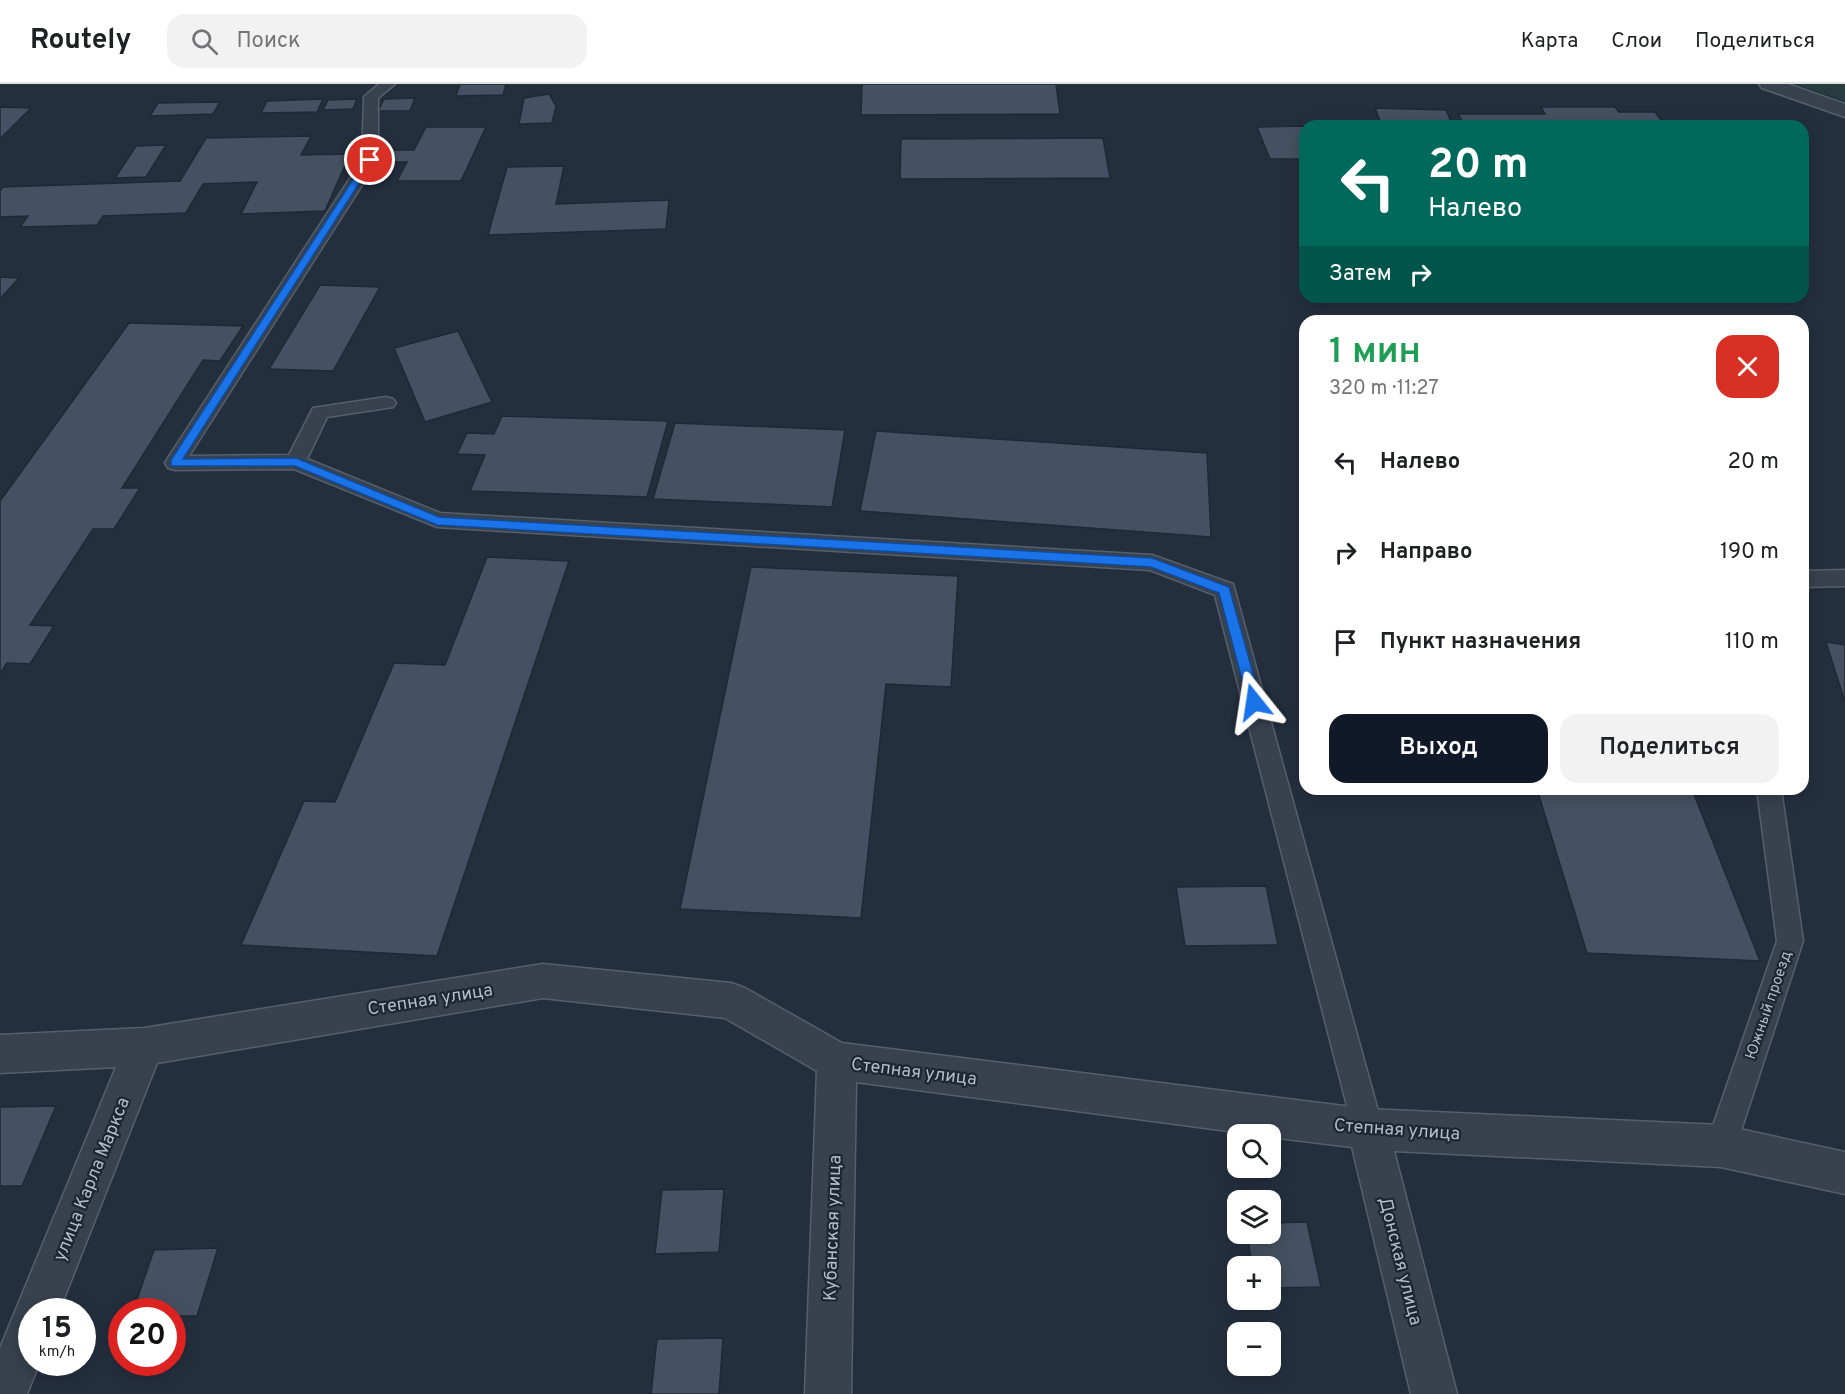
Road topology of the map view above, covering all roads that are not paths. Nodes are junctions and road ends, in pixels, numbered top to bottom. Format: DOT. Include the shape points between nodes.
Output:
graph roads {
  1 [pos="388,84"];
  2 [pos="1768,84"];
  3 [pos="1845,111"];
  4 [pos="387,403"];
  5 [pos="296,462"];
  6 [pos="1845,578"];
  7 [pos="1809,579"];
  8 [pos="1770,795"];
  9 [pos="144,1047"];
  10 [pos="0,1054"];
  11 [pos="837,1061"];
  12 [pos="1368,1129"];
  13 [pos="1721,1146"];
  14 [pos="1845,1173"];
  15 [pos="42,1298"];
  16 [pos="18,1360"];
  17 [pos="4,1394"];
  18 [pos="828,1394"];
  19 [pos="1434,1394"];
  1 -- 5 [label="lane" via="371,97 370,160 175,463"];
  2 -- 3 [label="street"];
  4 -- 5 [label="lane" via="320,412"];
  5 -- 12 [label="lane" via="437,520 1152,563 1225,590"];
  6 -- 7 [label="lane"];
  8 -- 13 [label="lane, Южный проезд" via="1790,941"];
  9 -- 10 [label="street, Степная улица"];
  9 -- 11 [label="street, Степная улица" via="543,981 731,1000"];
  9 -- 15 [label="street, улица Карла Маркса"];
  11 -- 12 [label="street, Степная улица"];
  11 -- 18 [label="street, Кубанская улица"];
  12 -- 13 [label="street, Степная улица"];
  12 -- 19 [label="street, Донская улица"];
  13 -- 14 [label="street, Степная улица"];
  16 -- 17 [label="street"];
}
